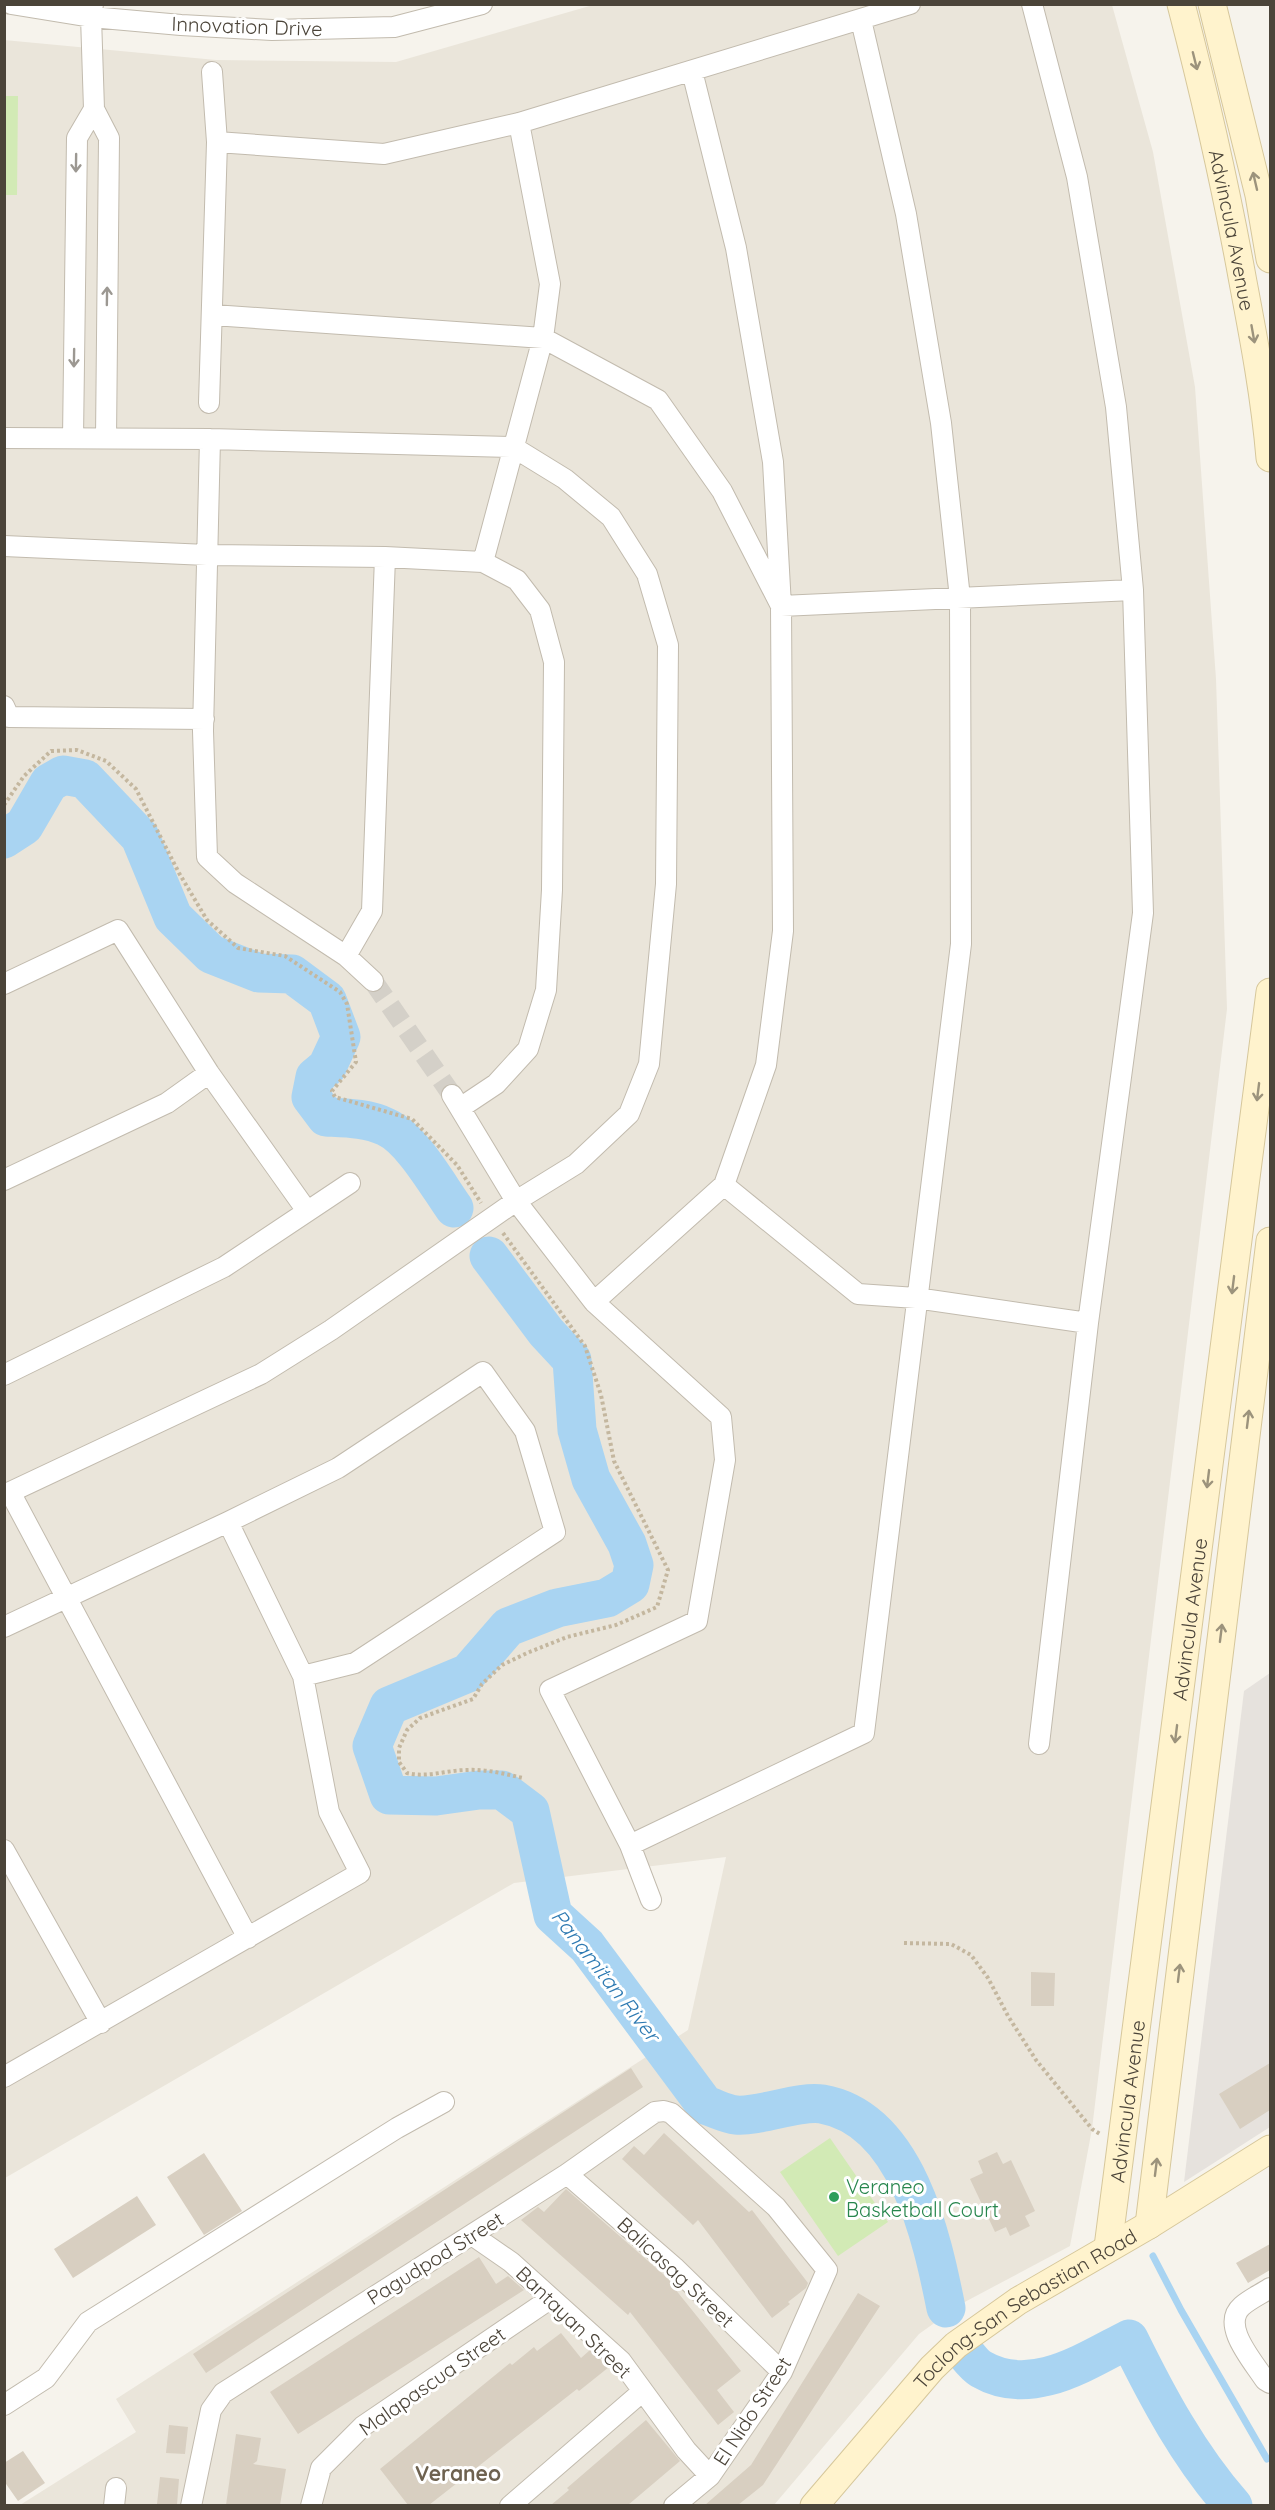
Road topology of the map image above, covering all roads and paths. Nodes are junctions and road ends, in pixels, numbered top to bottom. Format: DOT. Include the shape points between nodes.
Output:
graph roads {
  1 [pos="11,4"];
  2 [pos="482,4"];
  3 [pos="910,4"];
  4 [pos="1032,4"];
  5 [pos="1181,4"];
  6 [pos="1212,4"];
  7 [pos="92,11"];
  8 [pos="861,20"];
  9 [pos="692,71"];
  10 [pos="212,72"];
  11 [pos="94,109"];
  12 [pos="519,123"];
  13 [pos="1243,128"];
  14 [pos="1213,135"];
  15 [pos="217,142"];
  16 [pos="1270,259"];
  17 [pos="213,315"];
  18 [pos="543,338"];
  19 [pos="209,403"];
  20 [pos="4,438"];
  21 [pos="73,438"];
  22 [pos="106,438"];
  23 [pos="210,439"];
  24 [pos="513,447"];
  25 [pos="1270,458"];
  26 [pos="4,546"];
  27 [pos="207,555"];
  28 [pos="385,557"];
  29 [pos="483,562"];
  30 [pos="1132,590"];
  31 [pos="960,598"];
  32 [pos="781,606"];
  33 [pos="4,706"];
  34 [pos="204,719"];
  35 [pos="346,956"];
  36 [pos="372,981"];
  37 [pos="4,984"];
  38 [pos="1270,992"];
  39 [pos="209,1073"];
  40 [pos="4,1180"];
  41 [pos="350,1183"];
  42 [pos="724,1185"];
  43 [pos="516,1201"];
  44 [pos="307,1211"];
  45 [pos="1270,1241"];
  46 [pos="916,1298"];
  47 [pos="594,1302"];
  48 [pos="1088,1323"];
  49 [pos="4,1375"];
  50 [pos="8,1494"];
  51 [pos="228,1522"];
  52 [pos="66,1599"];
  53 [pos="4,1627"];
  54 [pos="1185,1664"];
  55 [pos="1216,1668"];
  56 [pos="303,1676"];
  57 [pos="1040,1744"];
  58 [pos="630,1845"];
  59 [pos="4,1850"];
  60 [pos="651,1900"];
  61 [pos="248,1938"];
  62 [pos="904,1943"];
  63 [pos="101,2023"];
  64 [pos="4,2077"];
  65 [pos="444,2102"];
  66 [pos="1270,2149"];
  67 [pos="1121,2152"];
  68 [pos="567,2174"];
  69 [pos="1149,2225"];
  70 [pos="472,2235"];
  71 [pos="1108,2247"];
  72 [pos="827,2270"];
  73 [pos="1270,2288"];
  74 [pos="550,2298"];
  75 [pos="782,2372"];
  76 [pos="1270,2383"];
  77 [pos="643,2391"];
  78 [pos="4,2406"];
  79 [pos="710,2476"];
  80 [pos="191,2505"];
  81 [pos="311,2505"];
  82 [pos="510,2505"];
  83 [pos="674,2505"];
  84 [pos="814,2505"];
  1 -- 7 [label="street, Innovation Drive"];
  2 -- 7 [label="street, Innovation Drive" via="394,27 341,30 181,25"];
  3 -- 8 [label="street"];
  4 -- 30 [label="street" via="1077,177 1116,407"];
  5 -- 14 [label="main road, Advincula Avenue, one-way"];
  6 -- 13 [label="main road, Advincula Avenue"];
  7 -- 11 [label="street"];
  8 -- 9 [label="street"];
  8 -- 31 [label="street" via="906,214 941,423"];
  9 -- 12 [label="street"];
  9 -- 32 [label="street" via="736,248 773,462"];
  10 -- 15 [label="street"];
  11 -- 21 [label="street, one-way" via="77,138"];
  22 -- 11 [label="street, one-way" via="109,138"];
  12 -- 15 [label="street" via="384,154"];
  12 -- 18 [label="street" via="550,284"];
  13 -- 14 [label="main road"];
  16 -- 13 [label="main road, Advincula Avenue, one-way"];
  14 -- 25 [label="main road, Advincula Avenue, one-way" via="1253,331"];
  15 -- 17 [label="street"];
  17 -- 18 [label="street"];
  17 -- 19 [label="street"];
  18 -- 24 [label="street"];
  18 -- 32 [label="street" via="658,400 722,491"];
  20 -- 21 [label="street"];
  21 -- 22 [label="street"];
  22 -- 23 [label="street"];
  23 -- 24 [label="street"];
  23 -- 27 [label="street"];
  24 -- 29 [label="street"];
  24 -- 43 [label="street" via="565,479 611,517 647,574 668,645 666,884 649,1064 629,1114 576,1164"];
  26 -- 27 [label="street"];
  27 -- 28 [label="street"];
  27 -- 34 [label="street"];
  28 -- 29 [label="street"];
  28 -- 35 [label="street" via="372,911"];
  29 -- 43 [label="street" via="517,580 540,610 554,662 552,890 546,990 528,1049 496,1084 456,1101"];
  30 -- 31 [label="street"];
  30 -- 48 [label="street" via="1143,912"];
  31 -- 32 [label="street"];
  31 -- 46 [label="street" via="961,944"];
  32 -- 42 [label="street" via="783,931 766,1065"];
  33 -- 34 [label="street" via="9,717"];
  34 -- 35 [label="street" via="207,857 235,883"];
  35 -- 36 [label="street"];
  37 -- 39 [label="street" via="118,930"];
  38 -- 54 [label="main road, Advincula Avenue, one-way"];
  39 -- 40 [label="street" via="167,1103"];
  39 -- 44 [label="street"];
  41 -- 44 [label="street"];
  42 -- 46 [label="street" via="858,1294"];
  42 -- 47 [label="street"];
  43 -- 47 [label="street"];
  43 -- 50 [label="street" via="261,1374"];
  44 -- 49 [label="street" via="224,1267"];
  55 -- 45 [label="main road, Advincula Avenue, one-way"];
  46 -- 48 [label="street"];
  46 -- 58 [label="street" via="864,1733"];
  47 -- 58 [label="street" via="721,1417 725,1460 696,1621 550,1690"];
  48 -- 57 [label="street"];
  50 -- 52 [label="street"];
  51 -- 52 [label="street"];
  51 -- 56 [label="street"];
  51 -- 56 [label="street" via="338,1468 483,1372 525,1431 555,1532 355,1663"];
  52 -- 53 [label="street"];
  52 -- 61 [label="street"];
  54 -- 55 [label="main road"];
  54 -- 67 [label="main road, Advincula Avenue, one-way"];
  69 -- 55 [label="main road, Advincula Avenue, one-way"];
  56 -- 61 [label="street" via="329,1812 360,1873"];
  58 -- 60 [label="street"];
  59 -- 63 [label="street"];
  61 -- 63 [label="street"];
  62 -- 67 [label="path" via="951,1944 971,1955 1036,2060 1092,2129"];
  63 -- 64 [label="street"];
  65 -- 78 [label="street" via="88,2322 46,2378"];
  66 -- 69 [label="main road, Toclong-San Sebastian Road"];
  67 -- 71 [label="main road, Advincula Avenue"];
  68 -- 70 [label="street, Pagudpod Street"];
  68 -- 72 [label="street, Pagudpod Street" via="655,2112 671,2113 776,2207"];
  68 -- 75 [label="street, Balicasag Street" via="674,2268"];
  69 -- 71 [label="main road, Toclong-San Sebastian Road"];
  70 -- 74 [label="street, Bantayan Street" via="511,2262"];
  70 -- 80 [label="street, Pagudpod Street" via="223,2393 211,2410"];
  71 -- 84 [label="main road, Toclong-San Sebastian Road" via="993,2317 956,2345"];
  72 -- 75 [label="street, El Nido Street"];
  73 -- 76 [label="street" via="1242,2306 1233,2317 1233,2330"];
  74 -- 77 [label="street, Bantayan Street" via="621,2361"];
  74 -- 81 [label="street, Malapascua Street" via="363,2426 321,2468"];
  75 -- 79 [label="street, El Nido Street"];
  77 -- 79 [label="street, Bantayan Street"];
  77 -- 82 [label="street"];
  79 -- 83 [label="street, El Nido Street"];
}
